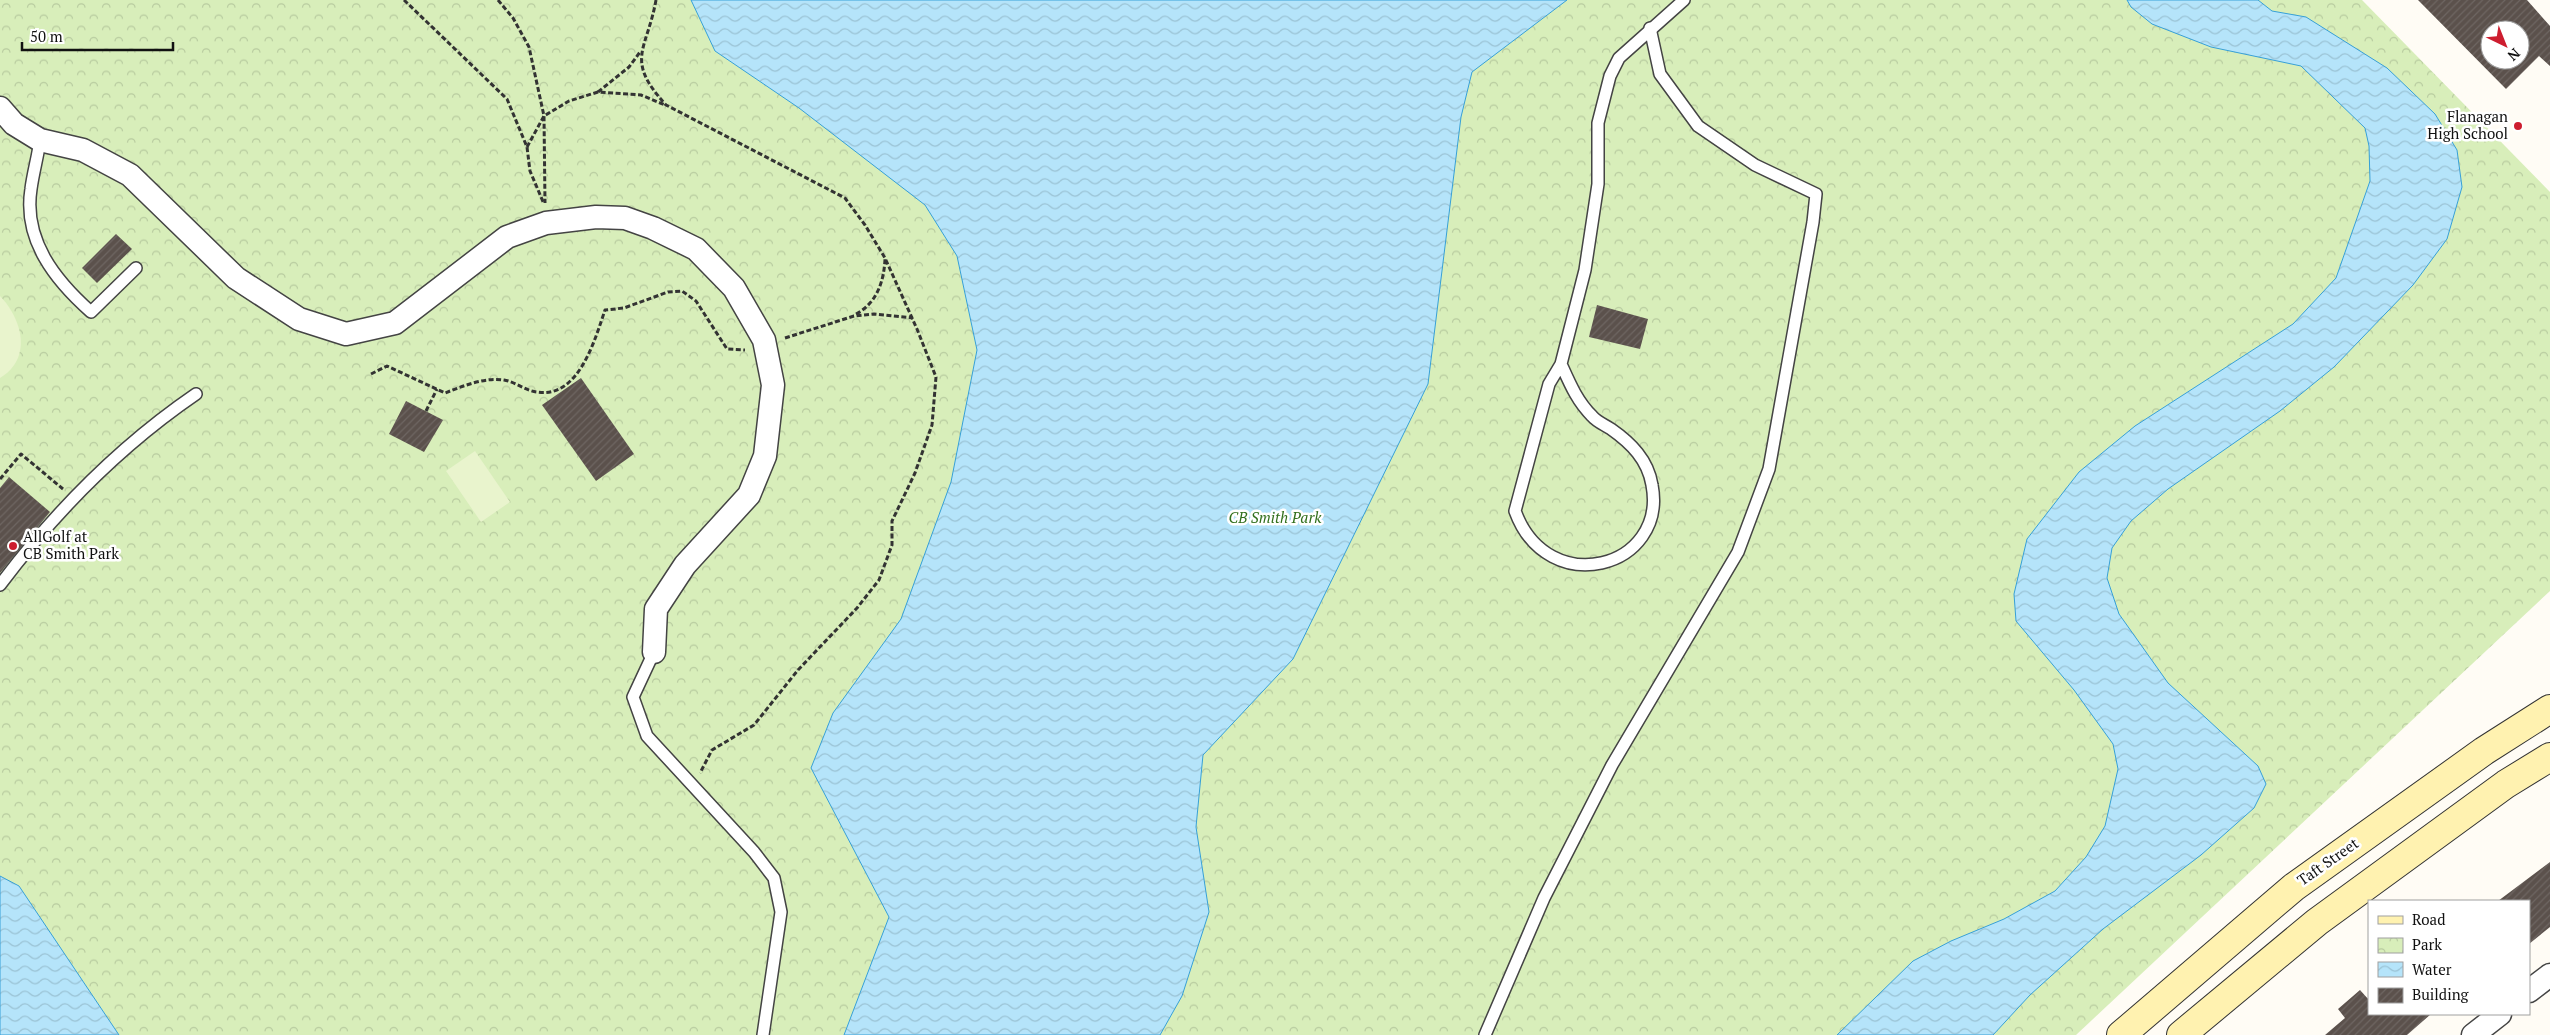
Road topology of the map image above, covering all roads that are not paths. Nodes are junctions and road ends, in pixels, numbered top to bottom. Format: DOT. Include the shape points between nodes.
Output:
graph roads {
  1 [pos="1684,0"];
  2 [pos="1650,28"];
  3 [pos="0,108"];
  4 [pos="40,140"];
  5 [pos="136,268"];
  6 [pos="1561,364"];
  7 [pos="196,394"];
  8 [pos="0,585"];
  9 [pos="654,652"];
  10 [pos="2550,709"];
  11 [pos="2550,756"];
  12 [pos="2499,1015"];
  13 [pos="763,1035"];
  14 [pos="1485,1035"];
  15 [pos="2121,1035"];
  16 [pos="2181,1035"];
  17 [pos="2473,1035"];
  1 -- 2 [label="lane"];
  2 -- 6 [label="lane" via="1619,58 1610,76 1598,124 1598,184 1585,270"];
  2 -- 14 [label="lane" via="1660,74 1698,126 1755,165 1816,194 1813,222 1769,469 1738,552 1612,765 1544,898"];
  3 -- 4 [label="street" via="14,124"];
  4 -- 5 [label="lane" via="30,191 30,218 37,248 66,291 91,312"];
  4 -- 9 [label="street" via="83,150 130,175 236,278 298,320 346,334 395,323 507,237 546,223 596,217 626,218 696,249 734,288 764,340 773,385 765,456 749,495 685,564 656,610"];
  6 -- 6 [label="lane" via="1549,384 1515,511 1521,528 1533,544 1558,560 1579,565 1603,564 1636,543 1648,528 1654,507 1652,484 1644,460 1629,443 1593,418 1576,396"];
  7 -- 8 [label="lane" via="115,456 74,498"];
  9 -- 13 [label="lane" via="633,697 647,736 774,878 781,912"];
  10 -- 15 [label="street, Taft Street" via="2484,751 2294,886"];
  11 -- 16 [label="street" via="2506,784 2316,922"];
  12 -- 17 [label="street"];
}
